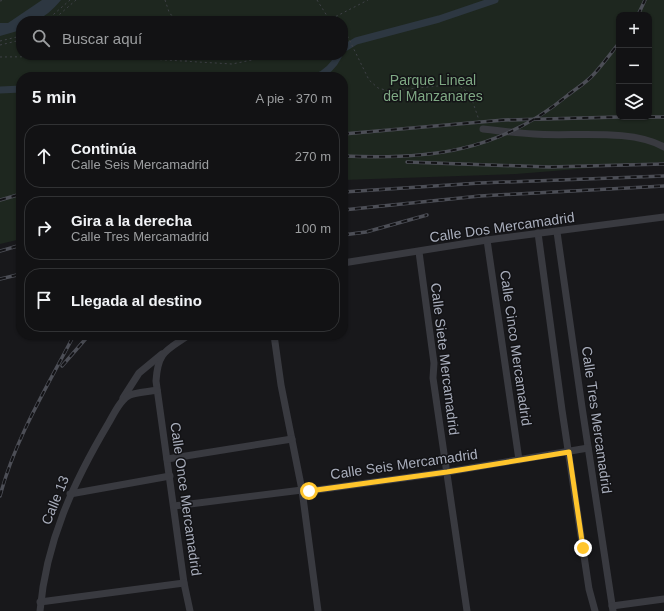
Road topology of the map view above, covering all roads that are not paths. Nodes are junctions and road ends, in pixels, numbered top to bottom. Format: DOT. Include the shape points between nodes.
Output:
graph roads {
  1 [pos="482,129"];
  2 [pos="664,147"];
  3 [pos="664,217"];
  4 [pos="557,232"];
  5 [pos="538,233"];
  6 [pos="487,240"];
  7 [pos="419,252"];
  8 [pos="348,262"];
  9 [pos="182,340"];
  10 [pos="275,340"];
  11 [pos="164,353"];
  12 [pos="156,390"];
  13 [pos="119,407"];
  14 [pos="292,439"];
  15 [pos="588,448"];
  16 [pos="569,452"];
  17 [pos="168,459"];
  18 [pos="519,460"];
  19 [pos="447,472"];
  20 [pos="170,476"];
  21 [pos="302,490"];
  22 [pos="70,494"];
  23 [pos="174,506"];
  24 [pos="184,583"];
  25 [pos="664,599"];
  26 [pos="40,602"];
  27 [pos="613,609"];
  28 [pos="40,611"];
  29 [pos="190,611"];
  30 [pos="318,611"];
  31 [pos="467,611"];
  32 [pos="595,611"];
  1 -- 2 [label="lane" via="535,134 617,136 654,142"];
  3 -- 4 [label="lane, Calle Dos Mercamadrid"];
  4 -- 5 [label="lane, Calle Dos Mercamadrid"];
  4 -- 15 [label="lane, Calle Tres Mercamadrid"];
  5 -- 6 [label="lane, Calle Dos Mercamadrid"];
  5 -- 16 [label="lane"];
  6 -- 7 [label="lane, Calle Dos Mercamadrid"];
  6 -- 18 [label="lane, Calle Cinco Mercamadrid"];
  7 -- 8 [label="lane, Calle Dos Mercamadrid"];
  7 -- 19 [label="lane, Calle Siete Mercamadrid" via="434,364 433,378"];
  9 -- 11 [label="lane"];
  10 -- 14 [label="lane"];
  11 -- 12 [label="lane" via="157,365"];
  11 -- 13 [label="lane, Calle 13" via="139,373"];
  12 -- 13 [label="lane, Calle 13" via="129,395"];
  12 -- 17 [label="lane, Calle Once Mercamadrid"];
  13 -- 22 [label="lane, Calle 13" via="85,463"];
  14 -- 17 [label="lane"];
  14 -- 21 [label="lane"];
  15 -- 16 [label="lane, Calle Seis Mercamadrid"];
  15 -- 27 [label="lane, Calle Tres Mercamadrid"];
  16 -- 18 [label="lane, Calle Seis Mercamadrid"];
  16 -- 32 [label="lane" via="589,589"];
  17 -- 20 [label="lane, Calle Once Mercamadrid"];
  18 -- 19 [label="lane, Calle Seis Mercamadrid"];
  19 -- 21 [label="lane, Calle Seis Mercamadrid"];
  19 -- 31 [label="lane, Calle Siete Mercamadrid"];
  20 -- 22 [label="lane"];
  20 -- 23 [label="lane, Calle Once Mercamadrid"];
  21 -- 23 [label="lane, Calle Seis Mercamadrid"];
  21 -- 30 [label="lane"];
  22 -- 26 [label="lane, Calle 13" via="52,542"];
  23 -- 24 [label="lane, Calle Once Mercamadrid"];
  24 -- 26 [label="lane"];
  24 -- 29 [label="lane, Calle Once Mercamadrid"];
  25 -- 27 [label="lane"];
  26 -- 28 [label="lane, Calle 13"];
}
